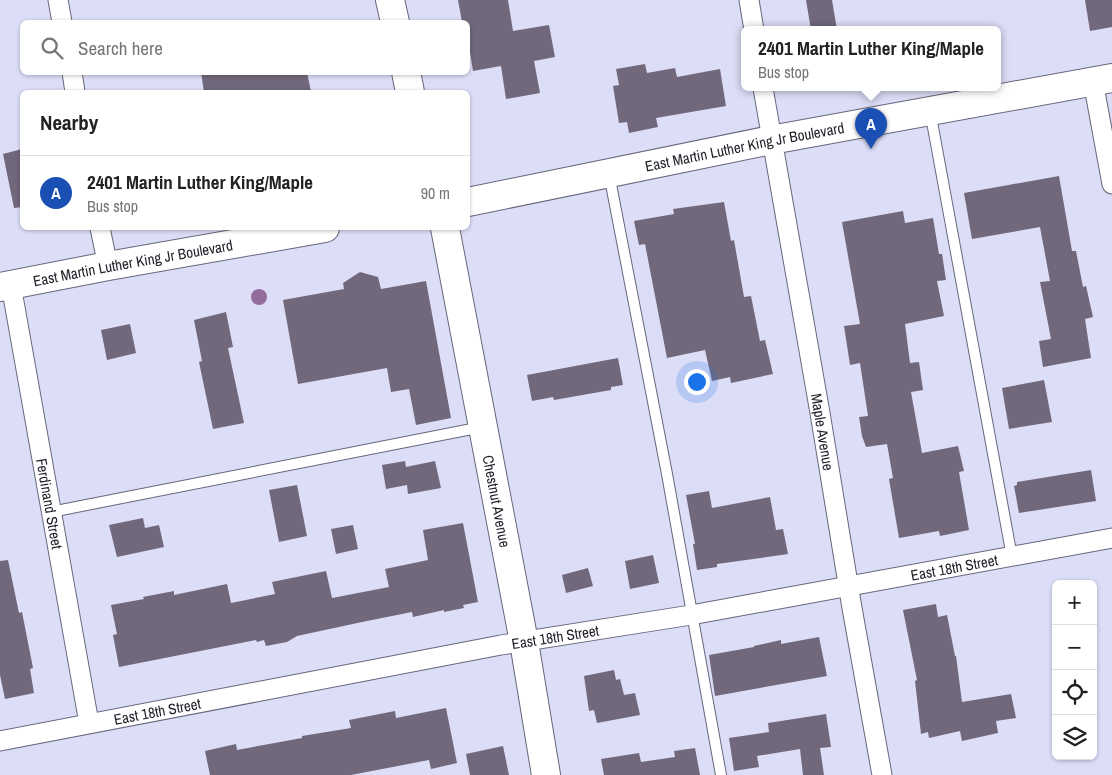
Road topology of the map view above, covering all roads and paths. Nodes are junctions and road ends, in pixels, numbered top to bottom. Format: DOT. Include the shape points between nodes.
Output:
graph roads {
  1 [pos="58,0"];
  2 [pos="390,0"];
  3 [pos="749,0"];
  4 [pos="62,20"];
  5 [pos="395,20"];
  6 [pos="753,26"];
  7 [pos="72,75"];
  8 [pos="407,75"];
  9 [pos="1103,79"];
  10 [pos="75,90"];
  11 [pos="410,90"];
  12 [pos="763,91"];
  13 [pos="930,110"];
  14 [pos="771,140"];
  15 [pos="609,172"];
  16 [pos="1112,184"];
  17 [pos="470,202"];
  18 [pos="100,230"];
  19 [pos="314,230"];
  20 [pos="445,230"];
  21 [pos="108,266"];
  22 [pos="5,286"];
  23 [pos="483,426"];
  24 [pos="51,512"];
  25 [pos="1112,538"];
  26 [pos="1012,557"];
  27 [pos="848,587"];
  28 [pos="691,615"];
  29 [pos="524,642"];
  30 [pos="89,723"];
  31 [pos="0,741"];
  32 [pos="546,775"];
  33 [pos="721,775"];
  34 [pos="882,775"];
  1 -- 4 [label="street"];
  2 -- 5 [label="main road"];
  3 -- 6 [label="street"];
  7 -- 10 [label="street"];
  8 -- 11 [label="main road"];
  9 -- 13 [label="main road, East Martin Luther King Jr Boulevard"];
  9 -- 16 [label="street"];
  12 -- 14 [label="street, Maple Avenue"];
  13 -- 14 [label="main road, East Martin Luther King Jr Boulevard"];
  13 -- 26 [label="lane"];
  14 -- 15 [label="main road, East Martin Luther King Jr Boulevard"];
  14 -- 27 [label="street, Maple Avenue"];
  15 -- 17 [label="main road, East Martin Luther King Jr Boulevard"];
  15 -- 28 [label="lane"];
  18 -- 21 [label="street"];
  19 -- 21 [label="main road, East Martin Luther King Jr Boulevard"];
  20 -- 23 [label="main road, Chestnut Avenue"];
  21 -- 22 [label="main road, East Martin Luther King Jr Boulevard"];
  22 -- 24 [label="street, Ferdinand Street"];
  23 -- 24 [label="lane"];
  23 -- 29 [label="main road, Chestnut Avenue"];
  24 -- 30 [label="street, Ferdinand Street"];
  25 -- 26 [label="street, East 18th Street"];
  26 -- 27 [label="street, East 18th Street"];
  27 -- 28 [label="street, East 18th Street"];
  27 -- 34 [label="street, Maple Avenue"];
  28 -- 29 [label="street, East 18th Street"];
  28 -- 33 [label="lane"];
  29 -- 30 [label="street, East 18th Street"];
  29 -- 32 [label="main road, Chestnut Avenue"];
  30 -- 31 [label="street, East 18th Street"];
}
